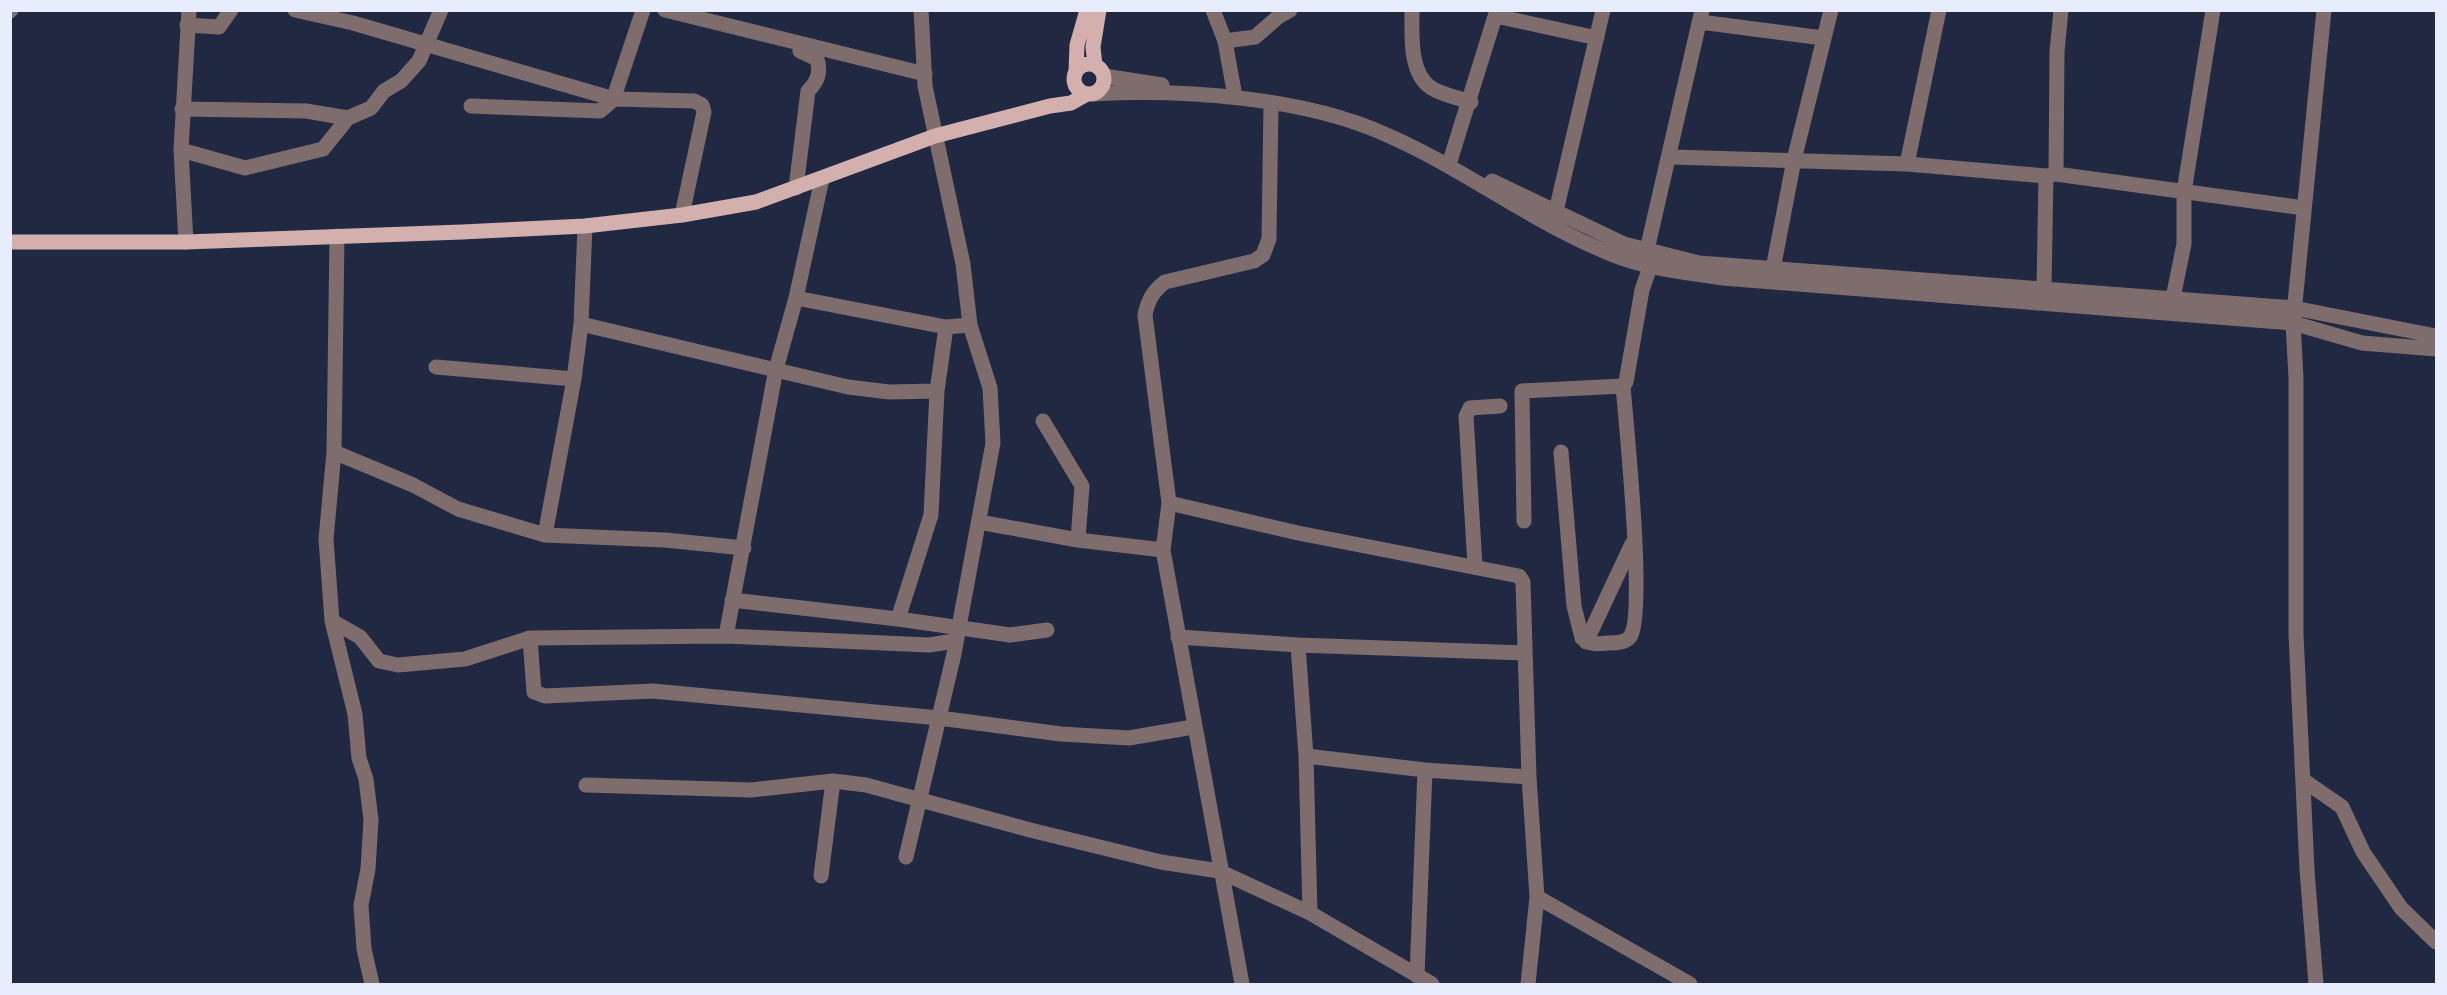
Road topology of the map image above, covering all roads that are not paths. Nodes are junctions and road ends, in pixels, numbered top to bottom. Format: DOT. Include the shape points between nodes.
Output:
graph roads {
  1 [pos="231,10"];
  2 [pos="295,10"];
  3 [pos="441,10"];
  4 [pos="644,10"];
  5 [pos="665,10"];
  6 [pos="921,10"];
  7 [pos="1099,10"];
  8 [pos="1213,10"];
  9 [pos="1290,10"];
  10 [pos="1412,10"];
  11 [pos="1603,10"];
  12 [pos="1831,10"];
  13 [pos="1939,10"];
  14 [pos="2061,10"];
  15 [pos="2208,10"];
  16 [pos="2324,10"];
  17 [pos="2213,11"];
  18 [pos="1083,13"];
  19 [pos="1497,13"];
  20 [pos="1701,16"];
  21 [pos="355,17"];
  22 [pos="188,18"];
  23 [pos="772,38"];
  24 [pos="1597,38"];
  25 [pos="1824,38"];
  26 [pos="1225,41"];
  27 [pos="425,43"];
  28 [pos="1099,70"];
  29 [pos="925,74"];
  30 [pos="1075,77"];
  31 [pos="1234,91"];
  32 [pos="1090,94"];
  33 [pos="614,98"];
  34 [pos="1471,102"];
  35 [pos="1271,104"];
  36 [pos="471,106"];
  37 [pos="1050,106"];
  38 [pos="182,109"];
  39 [pos="348,118"];
  40 [pos="935,136"];
  41 [pos="181,150"];
  42 [pos="1671,157"];
  43 [pos="1794,160"];
  44 [pos="1450,161"];
  45 [pos="1907,164"];
  46 [pos="2051,175"];
  47 [pos="822,179"];
  48 [pos="796,188"];
  49 [pos="2184,192"];
  50 [pos="2304,208"];
  51 [pos="1556,211"];
  52 [pos="682,215"];
  53 [pos="585,226"];
  54 [pos="337,236"];
  55 [pos="10,242"];
  56 [pos="186,242"];
  57 [pos="1647,250"];
  58 [pos="1650,267"];
  59 [pos="1773,269"];
  60 [pos="2044,288"];
  61 [pos="796,298"];
  62 [pos="2173,298"];
  63 [pos="2294,315"];
  64 [pos="581,324"];
  65 [pos="970,325"];
  66 [pos="946,327"];
  67 [pos="2436,336"];
  68 [pos="2436,349"];
  69 [pos="436,367"];
  70 [pos="776,369"];
  71 [pos="574,379"];
  72 [pos="1623,386"];
  73 [pos="937,391"];
  74 [pos="1500,406"];
  75 [pos="1043,421"];
  76 [pos="334,452"];
  77 [pos="1561,452"];
  78 [pos="1169,503"];
  79 [pos="1524,521"];
  80 [pos="979,522"];
  81 [pos="545,535"];
  82 [pos="1635,539"];
  83 [pos="1078,540"];
  84 [pos="744,548"];
  85 [pos="1163,550"];
  86 [pos="1475,566"];
  87 [pos="732,600"];
  88 [pos="898,619"];
  89 [pos="332,621"];
  90 [pos="1047,630"];
  91 [pos="957,634"];
  92 [pos="726,636"];
  93 [pos="1178,637"];
  94 [pos="530,638"];
  95 [pos="1586,642"];
  96 [pos="1298,645"];
  97 [pos="1525,653"];
  98 [pos="939,718"];
  99 [pos="1193,727"];
  100 [pos="1306,756"];
  101 [pos="1425,770"];
  102 [pos="1529,777"];
  103 [pos="2303,780"];
  104 [pos="833,781"];
  105 [pos="586,785"];
  106 [pos="919,800"];
  107 [pos="906,857"];
  108 [pos="1219,871"];
  109 [pos="821,876"];
  110 [pos="1537,897"];
  111 [pos="1310,913"];
  112 [pos="2436,942"];
  113 [pos="1417,976"];
  114 [pos="372,984"];
  115 [pos="1242,984"];
  116 [pos="1432,984"];
  117 [pos="1528,984"];
  118 [pos="1690,984"];
  119 [pos="2316,984"];
  1 -- 22 [label="street" via="219,27"];
  2 -- 21 [label="street"];
  3 -- 27 [label="street"];
  4 -- 33 [label="street"];
  5 -- 23 [label="street"];
  6 -- 29 [label="street"];
  7 -- 28 [label="main road" via="1093,47"];
  8 -- 26 [label="street"];
  9 -- 26 [label="street" via="1255,38"];
  10 -- 34 [label="street" via="1418,72 1431,87"];
  11 -- 24 [label="street"];
  12 -- 25 [label="street"];
  13 -- 45 [label="street"];
  14 -- 46 [label="street"];
  15 -- 17 [label="street"];
  16 -- 50 [label="street"];
  17 -- 49 [label="street"];
  18 -- 30 [label="main road"];
  19 -- 24 [label="street"];
  19 -- 34 [label="street"];
  20 -- 25 [label="street"];
  20 -- 42 [label="street"];
  21 -- 27 [label="street"];
  22 -- 38 [label="street"];
  23 -- 29 [label="street"];
  23 -- 48 [label="street" via="817,58 820,68 808,91"];
  24 -- 51 [label="street"];
  25 -- 43 [label="street"];
  26 -- 31 [label="street"];
  27 -- 33 [label="street"];
  27 -- 39 [label="street" via="418,61 401,81 384,91 371,108"];
  28 -- 30 [label="main road" via="1087,64"];
  28 -- 31 [label="street" via="1167,86"];
  28 -- 32 [label="main road" via="1102,87"];
  29 -- 40 [label="street"];
  30 -- 32 [label="main road" via="1079,91"];
  30 -- 37 [label="main road"];
  31 -- 44 [label="street" via="1319,104 1366,119 1392,128"];
  32 -- 35 [label="street" via="1166,92"];
  32 -- 37 [label="main road" via="1071,103"];
  33 -- 36 [label="street" via="600,111"];
  33 -- 52 [label="street" via="694,101 702,105 705,112"];
  34 -- 44 [label="street"];
  35 -- 58 [label="street" via="1330,115 1386,134 1578,239"];
  35 -- 78 [label="street" via="1269,238 1263,255 1254,261 1165,282 1156,289 1146,308"];
  37 -- 40 [label="main road"];
  38 -- 39 [label="street" via="306,111"];
  38 -- 41 [label="street"];
  39 -- 41 [label="street" via="323,149 245,168"];
  40 -- 47 [label="main road"];
  40 -- 65 [label="street" via="963,264"];
  41 -- 56 [label="street"];
  42 -- 43 [label="street"];
  42 -- 57 [label="street"];
  43 -- 45 [label="street"];
  43 -- 59 [label="street"];
  44 -- 51 [label="street"];
  45 -- 46 [label="street"];
  46 -- 49 [label="street"];
  46 -- 60 [label="street"];
  47 -- 48 [label="main road"];
  47 -- 61 [label="street"];
  48 -- 52 [label="main road" via="756,202"];
  49 -- 50 [label="street"];
  49 -- 62 [label="street" via="2184,244"];
  50 -- 63 [label="street"];
  51 -- 57 [label="street" via="1624,244"];
  52 -- 53 [label="main road"];
  53 -- 54 [label="main road"];
  53 -- 64 [label="street"];
  54 -- 56 [label="main road"];
  54 -- 76 [label="street"];
  55 -- 56 [label="main road"];
  57 -- 59 [label="street" via="1700,263"];
  58 -- 63 [label="street" via="1722,278"];
  58 -- 72 [label="street"];
  59 -- 60 [label="street"];
  60 -- 62 [label="street"];
  61 -- 66 [label="street"];
  61 -- 70 [label="street"];
  62 -- 63 [label="street"];
  63 -- 67 [label="street"];
  63 -- 68 [label="street" via="2362,343"];
  63 -- 103 [label="street" via="2296,634"];
  64 -- 70 [label="street"];
  64 -- 71 [label="street"];
  65 -- 66 [label="street"];
  65 -- 80 [label="street" via="990,388 993,443"];
  66 -- 73 [label="street"];
  69 -- 71 [label="street"];
  70 -- 73 [label="street" via="848,387 890,392"];
  70 -- 84 [label="street"];
  71 -- 81 [label="street"];
  72 -- 79 [label="street" via="1523,390"];
  72 -- 82 [label="street"];
  73 -- 88 [label="street" via="931,515"];
  74 -- 86 [label="street" via="1470,408 1466,416"];
  75 -- 83 [label="street" via="1082,486"];
  76 -- 81 [label="street" via="413,484 458,509"];
  76 -- 89 [label="street" via="326,538"];
  77 -- 95 [label="street" via="1575,606"];
  78 -- 85 [label="street"];
  78 -- 86 [label="street" via="1298,533"];
  80 -- 83 [label="street"];
  80 -- 91 [label="street"];
  81 -- 84 [label="street"];
  82 -- 95 [label="street"];
  82 -- 95 [label="street" via="1635,624 1630,637 1624,642"];
  83 -- 85 [label="street"];
  84 -- 87 [label="street"];
  85 -- 93 [label="street"];
  86 -- 97 [label="street" via="1512,573 1523,582"];
  87 -- 88 [label="street"];
  87 -- 92 [label="street"];
  88 -- 91 [label="street"];
  89 -- 94 [label="street" via="360,637 379,661 398,665 465,659"];
  89 -- 114 [label="street" via="356,714 359,758 371,820 361,905 364,949"];
  90 -- 91 [label="street"];
  91 -- 92 [label="street" via="929,645"];
  91 -- 98 [label="street"];
  92 -- 94 [label="street"];
  93 -- 96 [label="street"];
  93 -- 99 [label="street"];
  94 -- 98 [label="street" via="534,692 540,695 653,691"];
  96 -- 97 [label="street"];
  96 -- 100 [label="street"];
  97 -- 102 [label="street"];
  98 -- 99 [label="street" via="1061,735 1129,738"];
  98 -- 106 [label="street"];
  99 -- 108 [label="street" via="1220,859"];
  100 -- 101 [label="street"];
  100 -- 111 [label="street"];
  101 -- 102 [label="street"];
  101 -- 113 [label="street"];
  102 -- 110 [label="street"];
  103 -- 112 [label="street" via="2342,807 2363,852 2401,908"];
  103 -- 119 [label="street"];
  104 -- 105 [label="street" via="751,790"];
  104 -- 106 [label="street" via="866,785"];
  104 -- 109 [label="street"];
  106 -- 107 [label="street"];
  106 -- 108 [label="street" via="1161,862"];
  108 -- 111 [label="street"];
  108 -- 115 [label="street"];
  110 -- 117 [label="street"];
  110 -- 118 [label="street"];
  111 -- 113 [label="street"];
  113 -- 116 [label="street"];
}
